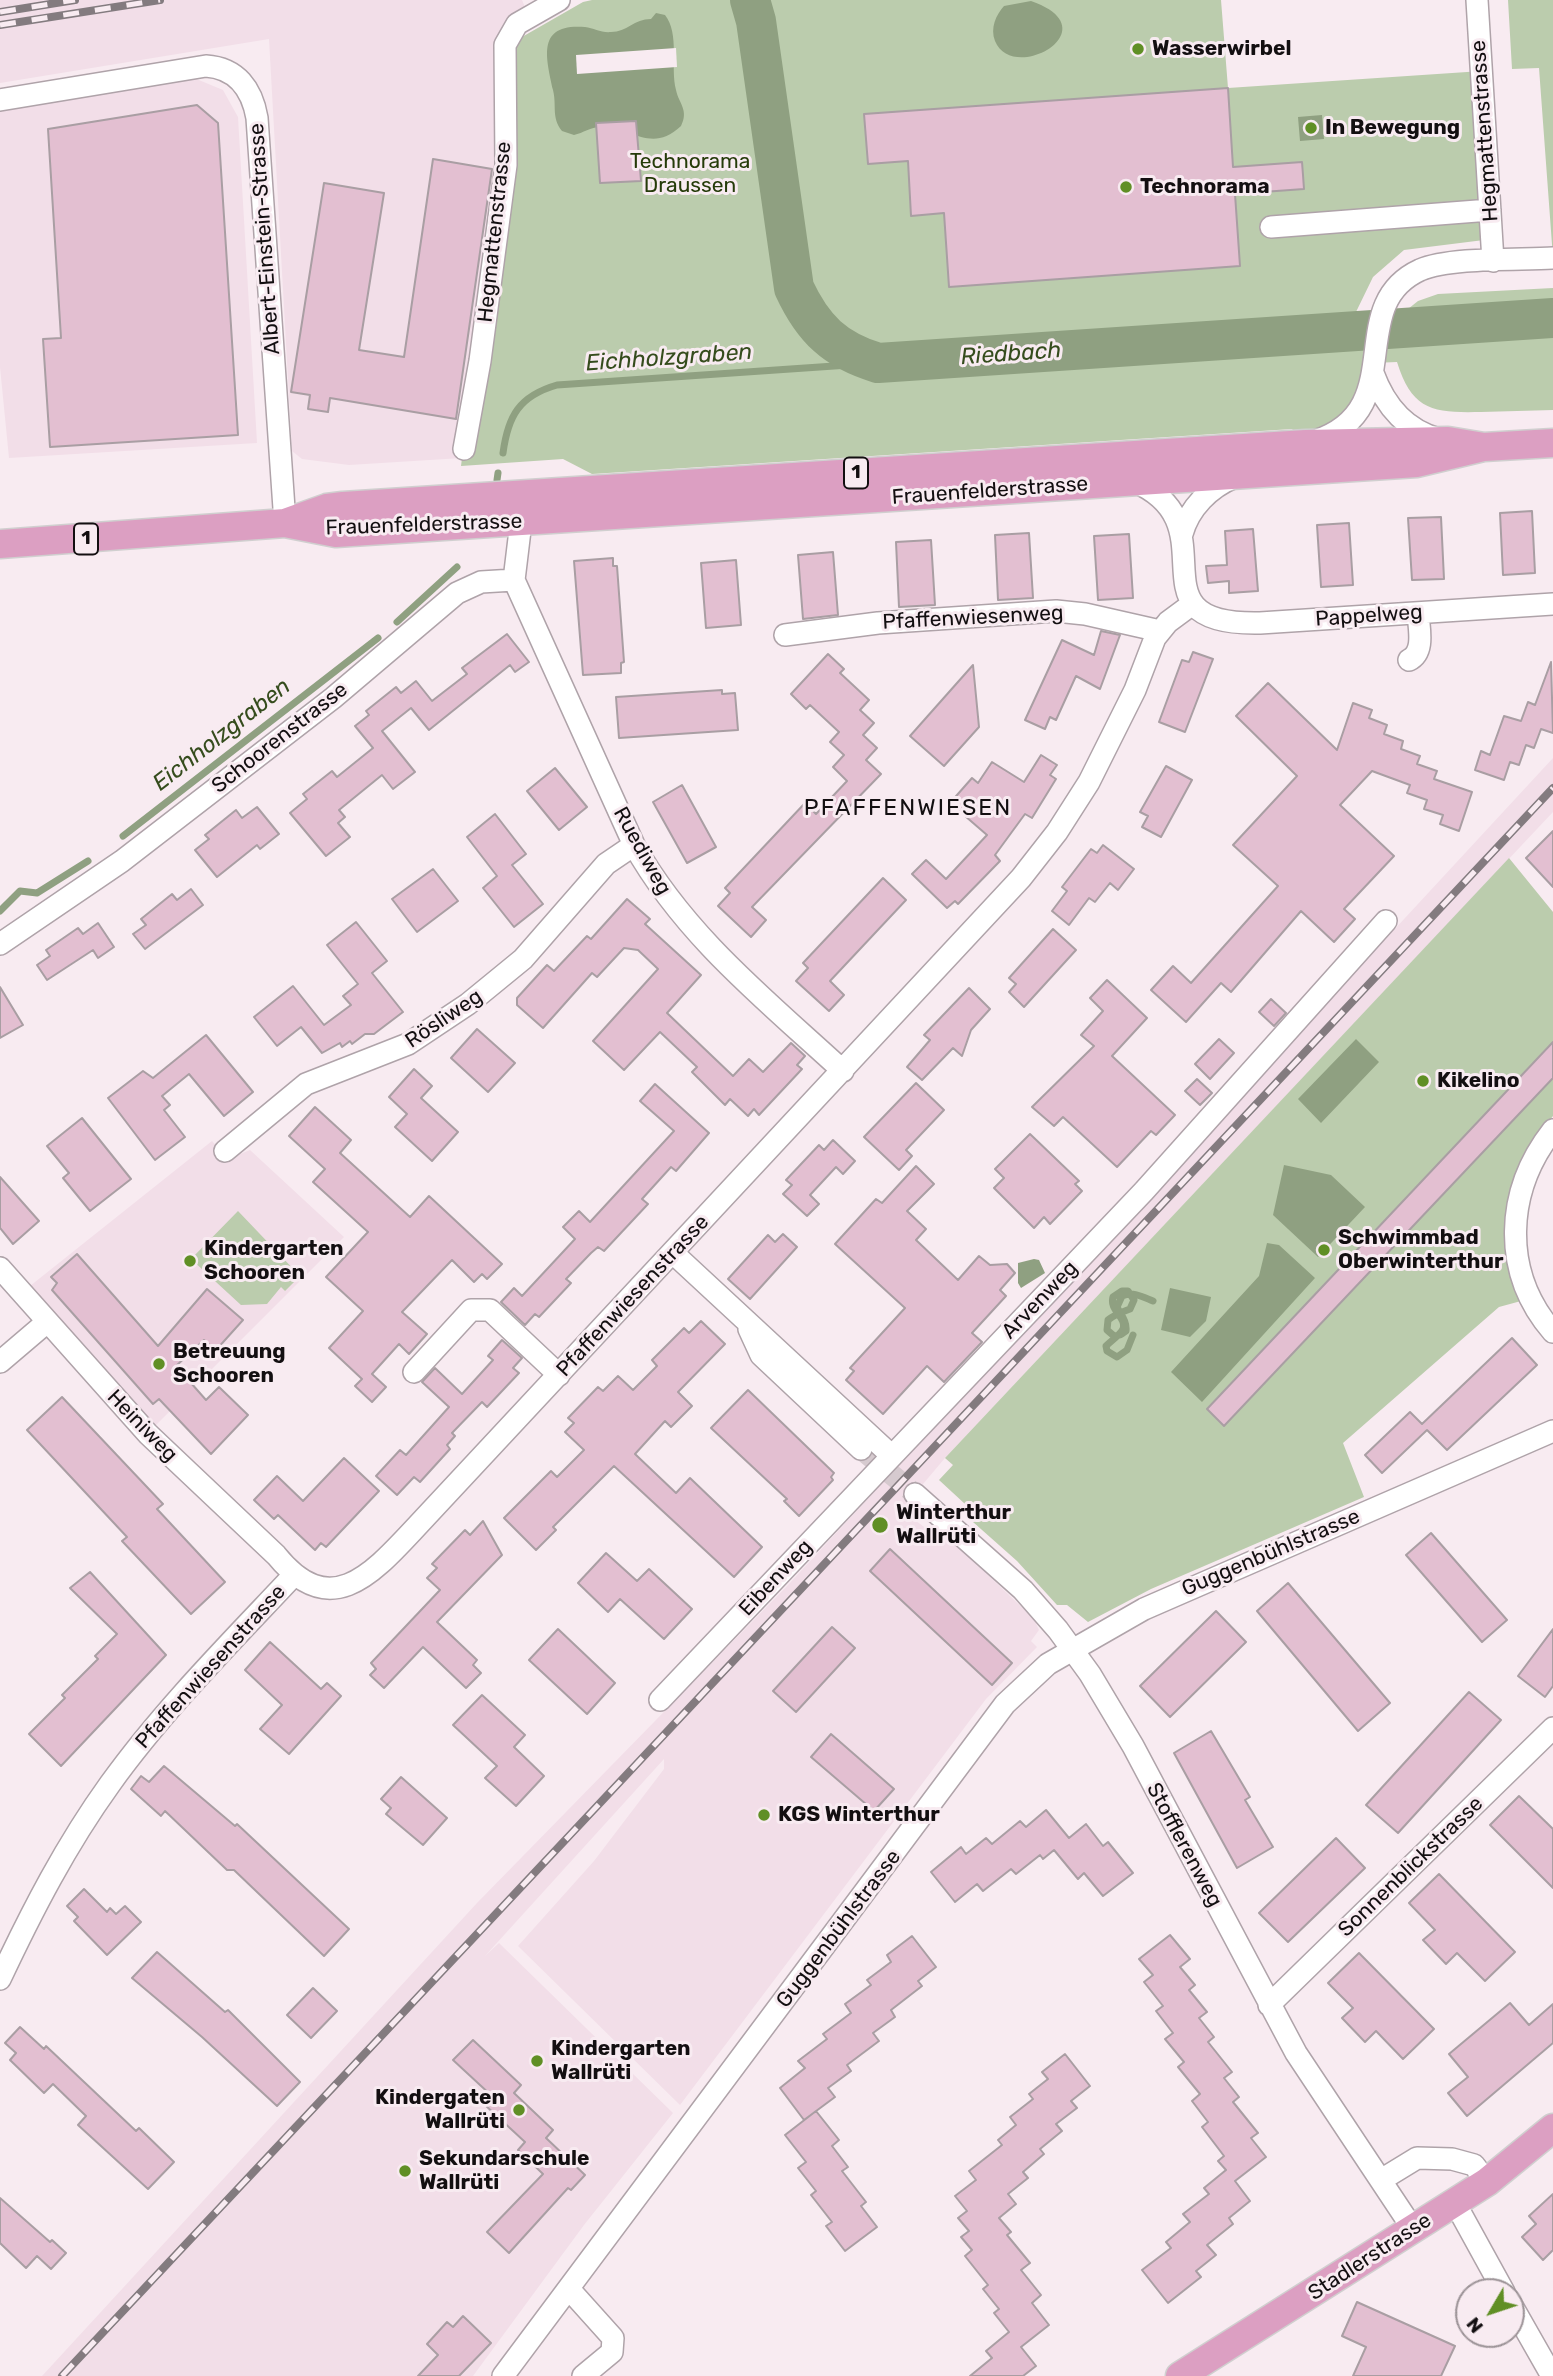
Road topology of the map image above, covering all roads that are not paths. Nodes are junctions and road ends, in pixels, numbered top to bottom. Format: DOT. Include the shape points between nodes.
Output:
graph roads {
  1 [pos="559,0"];
  2 [pos="1477,0"];
  3 [pos="0,100"];
  4 [pos="1490,210"];
  5 [pos="1271,227"];
  6 [pos="1553,258"];
  7 [pos="1493,261"];
  8 [pos="1373,373"];
  9 [pos="1448,441"];
  10 [pos="1553,443"];
  11 [pos="1306,444"];
  12 [pos="1484,447"];
  13 [pos="464,449"];
  14 [pos="1240,475"];
  15 [pos="1135,482"];
  16 [pos="521,522"];
  17 [pos="285,523"];
  18 [pos="1182,534"];
  19 [pos="0,544"];
  20 [pos="514,580"];
  21 [pos="1553,604"];
  22 [pos="1191,605"];
  23 [pos="1418,613"];
  24 [pos="1160,631"];
  25 [pos="785,635"];
  26 [pos="1409,660"];
  27 [pos="634,845"];
  28 [pos="1386,921"];
  29 [pos="0,944"];
  30 [pos="843,1072"];
  31 [pos="1553,1130"];
  32 [pos="225,1151"];
  33 [pos="673,1253"];
  34 [pos="0,1268"];
  35 [pos="746,1321"];
  36 [pos="47,1322"];
  37 [pos="1553,1332"];
  38 [pos="0,1362"];
  39 [pos="414,1371"];
  40 [pos="559,1375"];
  41 [pos="1553,1431"];
  42 [pos="861,1449"];
  43 [pos="892,1455"];
  44 [pos="915,1494"];
  45 [pos="293,1576"];
  46 [pos="1072,1648"];
  47 [pos="660,1700"];
  48 [pos="1553,1728"];
  49 [pos="0,1979"];
  50 [pos="1269,2005"];
  51 [pos="1553,2128"];
  52 [pos="1381,2180"];
  53 [pos="1488,2182"];
  54 [pos="1455,2203"];
  55 [pos="1413,2229"];
  56 [pos="1496,2278"];
  57 [pos="569,2289"];
  58 [pos="1525,2329"];
  59 [pos="503,2376"];
  60 [pos="583,2376"];
  61 [pos="1180,2376"];
  62 [pos="1552,2376"];
  1 -- 13 [label="street, Hegmattenstrasse" via="517,24 505,45 506,165"];
  2 -- 4 [label="street, Hegmattenstrasse"];
  3 -- 17 [label="street, Albert-Einstein-Strasse" via="206,66 225,69 247,88 257,118"];
  4 -- 5 [label="street"];
  4 -- 7 [label="street, Hegmattenstrasse"];
  6 -- 7 [label="street"];
  7 -- 8 [label="street" via="1441,265 1418,271 1402,282 1384,310"];
  8 -- 9 [label="street" via="1400,418 1423,433"];
  8 -- 11 [label="street" via="1359,414 1336,432"];
  9 -- 11 [label="main road, Frauenfelderstrasse / 1"];
  9 -- 12 [label="main road, Frauenfelderstrasse / 1"];
  10 -- 12 [label="main road, Frauenfelderstrasse / 1"];
  11 -- 17 [label="main road, Frauenfelderstrasse / 1" via="343,506"];
  12 -- 14 [label="main road, Frauenfelderstrasse / 1" via="1417,463"];
  14 -- 15 [label="main road, Frauenfelderstrasse / 1"];
  14 -- 18 [label="street" via="1197,504"];
  15 -- 16 [label="main road, Frauenfelderstrasse / 1"];
  15 -- 18 [label="street" via="1169,507"];
  16 -- 17 [label="main road, Frauenfelderstrasse / 1" via="336,533"];
  16 -- 20 [label="street"];
  17 -- 19 [label="main road, Frauenfelderstrasse / 1"];
  18 -- 22 [label="street"];
  20 -- 27 [label="street, Ruediweg"];
  20 -- 29 [label="street, Schoorenstrasse" via="481,582 457,593 333,698 132,853"];
  21 -- 23 [label="street, Pappelweg"];
  22 -- 23 [label="street, Pappelweg" via="1209,619 1243,624"];
  22 -- 24 [label="street, Pfaffenwiesenstrasse"];
  23 -- 26 [label="street" via="1419,648"];
  24 -- 25 [label="street, Pfaffenwiesenweg" via="1056,611 878,623"];
  24 -- 30 [label="street, Pfaffenwiesenstrasse" via="1107,748 1057,832 1013,887"];
  27 -- 30 [label="street, Ruediweg" via="657,884 695,932"];
  27 -- 32 [label="street, Rösliweg" via="606,864 523,959 468,1004 408,1044 306,1084"];
  28 -- 43 [label="street, Arvenweg" via="1144,1191"];
  30 -- 33 [label="street, Pfaffenwiesenstrasse"];
  31 -- 37 [label="street" via="1524,1180 1515,1236 1522,1280"];
  33 -- 35 [label="street"];
  33 -- 40 [label="street, Pfaffenwiesenstrasse"];
  34 -- 36 [label="street, Heiniweg"];
  35 -- 42 [label="street" via="761,1355"];
  35 -- 43 [label="street"];
  36 -- 38 [label="street"];
  36 -- 45 [label="street, Heiniweg" via="148,1434"];
  39 -- 40 [label="street" via="471,1310 491,1310"];
  40 -- 45 [label="street, Pfaffenwiesenstrasse" via="372,1569 334,1590"];
  41 -- 46 [label="street, Guggenbühlstrasse" via="1144,1609"];
  43 -- 47 [label="street, Eibenweg"];
  44 -- 46 [label="street, Stofflerenweg" via="1023,1590"];
  45 -- 49 [label="street, Pfaffenwiesenstrasse" via="159,1721 110,1784 55,1870"];
  46 -- 50 [label="street, Stofflerenweg" via="1133,1746"];
  46 -- 57 [label="street, Guggenbühlstrasse" via="1033,1675 1000,1710"];
  48 -- 50 [label="street, Sonnenblickstrasse"];
  50 -- 52 [label="street, Stofflerenweg"];
  51 -- 53 [label="main road, Stadlerstrasse"];
  52 -- 53 [label="street" via="1417,2158 1474,2165"];
  52 -- 55 [label="street, Stofflerenweg"];
  53 -- 54 [label="main road, Stadlerstrasse"];
  54 -- 55 [label="main road, Stadlerstrasse"];
  54 -- 56 [label="street"];
  55 -- 61 [label="main road, Stadlerstrasse"];
  57 -- 59 [label="street, Guggenbühlstrasse"];
  57 -- 60 [label="street" via="613,2338 612,2352"];
  58 -- 62 [label="street"];
}
